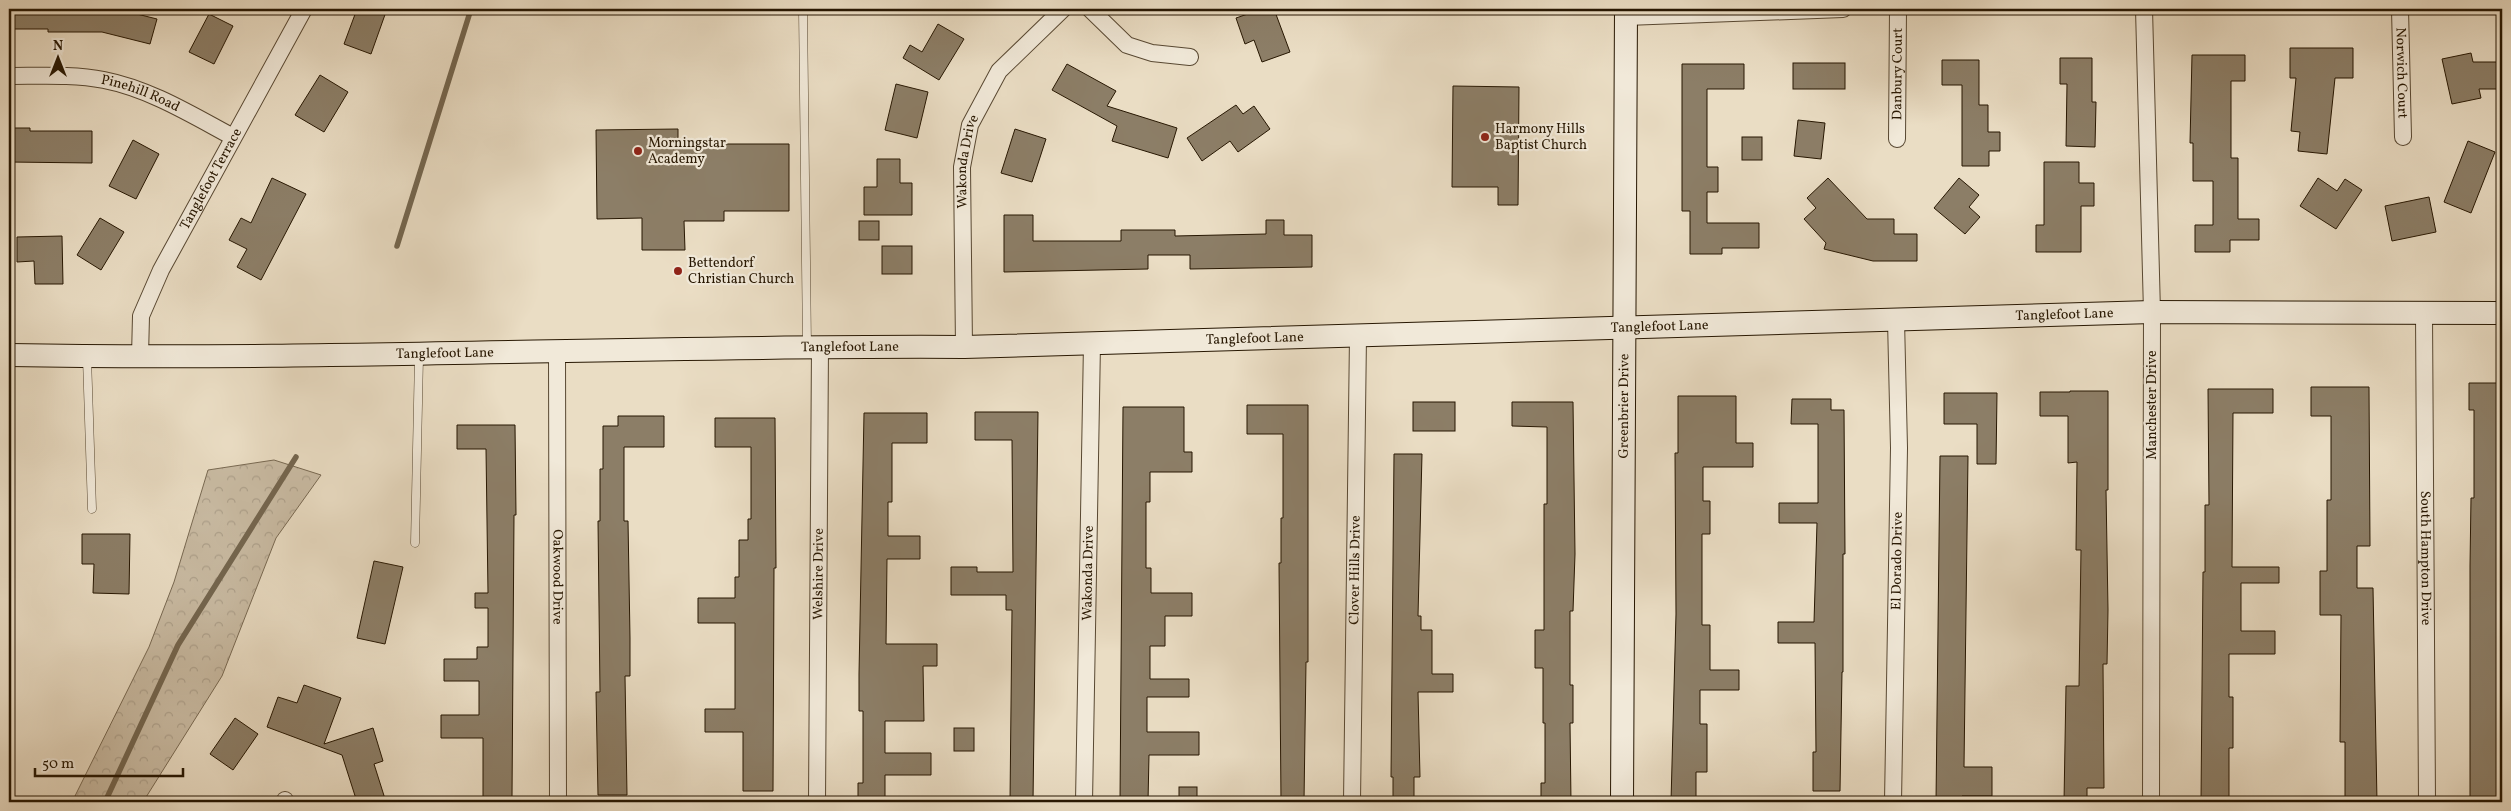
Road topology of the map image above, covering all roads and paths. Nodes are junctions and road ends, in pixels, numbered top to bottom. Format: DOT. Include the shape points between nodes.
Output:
graph roads {
  1 [pos="304,9"];
  2 [pos="802,9"];
  3 [pos="1063,9"];
  4 [pos="1090,9"];
  5 [pos="1843,9"];
  6 [pos="1898,9"];
  7 [pos="2144,9"];
  8 [pos="2400,9"];
  9 [pos="1626,13"];
  10 [pos="1190,57"];
  11 [pos="9,76"];
  12 [pos="233,137"];
  13 [pos="2403,137"];
  14 [pos="1897,139"];
  15 [pos="2152,312"];
  16 [pos="2502,313"];
  17 [pos="2424,314"];
  18 [pos="1896,320"];
  19 [pos="1626,329"];
  20 [pos="1358,336"];
  21 [pos="1092,343"];
  22 [pos="814,346"];
  23 [pos="964,347"];
  24 [pos="557,352"];
  25 [pos="9,355"];
  26 [pos="419,355"];
  27 [pos="87,356"];
  28 [pos="140,356"];
  29 [pos="92,509"];
  30 [pos="415,543"];
  31 [pos="558,802"];
  32 [pos="817,802"];
  33 [pos="1084,802"];
  34 [pos="1352,802"];
  35 [pos="1622,802"];
  36 [pos="1894,802"];
  37 [pos="2150,802"];
  38 [pos="2427,802"];
  1 -- 12 [label="street, Tanglefoot Terrace"];
  2 -- 22 [label="lane"];
  3 -- 23 [label="street, Wakonda Drive" via="999,71 970,125 962,167"];
  4 -- 10 [label="street" via="1127,45 1152,53"];
  5 -- 9 [label="street"];
  6 -- 14 [label="street, Danbury Court"];
  7 -- 15 [label="street, Manchester Drive"];
  8 -- 13 [label="street, Norwich Court"];
  9 -- 19 [label="main road, Greenbrier Drive"];
  11 -- 12 [label="street, Pinehill Road" via="104,80 156,97"];
  12 -- 28 [label="street, Tanglefoot Terrace" via="144,308"];
  15 -- 17 [label="main road, Tanglefoot Lane"];
  15 -- 18 [label="main road, Tanglefoot Lane"];
  15 -- 37 [label="street, Manchester Drive"];
  16 -- 17 [label="main road, Tanglefoot Lane"];
  17 -- 38 [label="street, South Hampton Drive"];
  18 -- 19 [label="main road, Tanglefoot Lane"];
  18 -- 36 [label="street, El Dorado Drive" via="1899,448"];
  19 -- 20 [label="main road, Tanglefoot Lane"];
  19 -- 35 [label="main road, Greenbrier Drive"];
  20 -- 21 [label="main road, Tanglefoot Lane"];
  20 -- 34 [label="street, Clover Hills Drive"];
  21 -- 23 [label="main road, Tanglefoot Lane"];
  21 -- 33 [label="street, Wakonda Drive"];
  22 -- 23 [label="main road, Tanglefoot Lane"];
  22 -- 24 [label="main road, Tanglefoot Lane"];
  22 -- 32 [label="street, Welshire Drive"];
  24 -- 26 [label="main road, Tanglefoot Lane"];
  24 -- 31 [label="street, Oakwood Drive"];
  25 -- 27 [label="main road, Tanglefoot Lane"];
  26 -- 28 [label="main road, Tanglefoot Lane"];
  26 -- 30 [label="lane"];
  27 -- 28 [label="main road, Tanglefoot Lane"];
  27 -- 29 [label="lane"];
}
